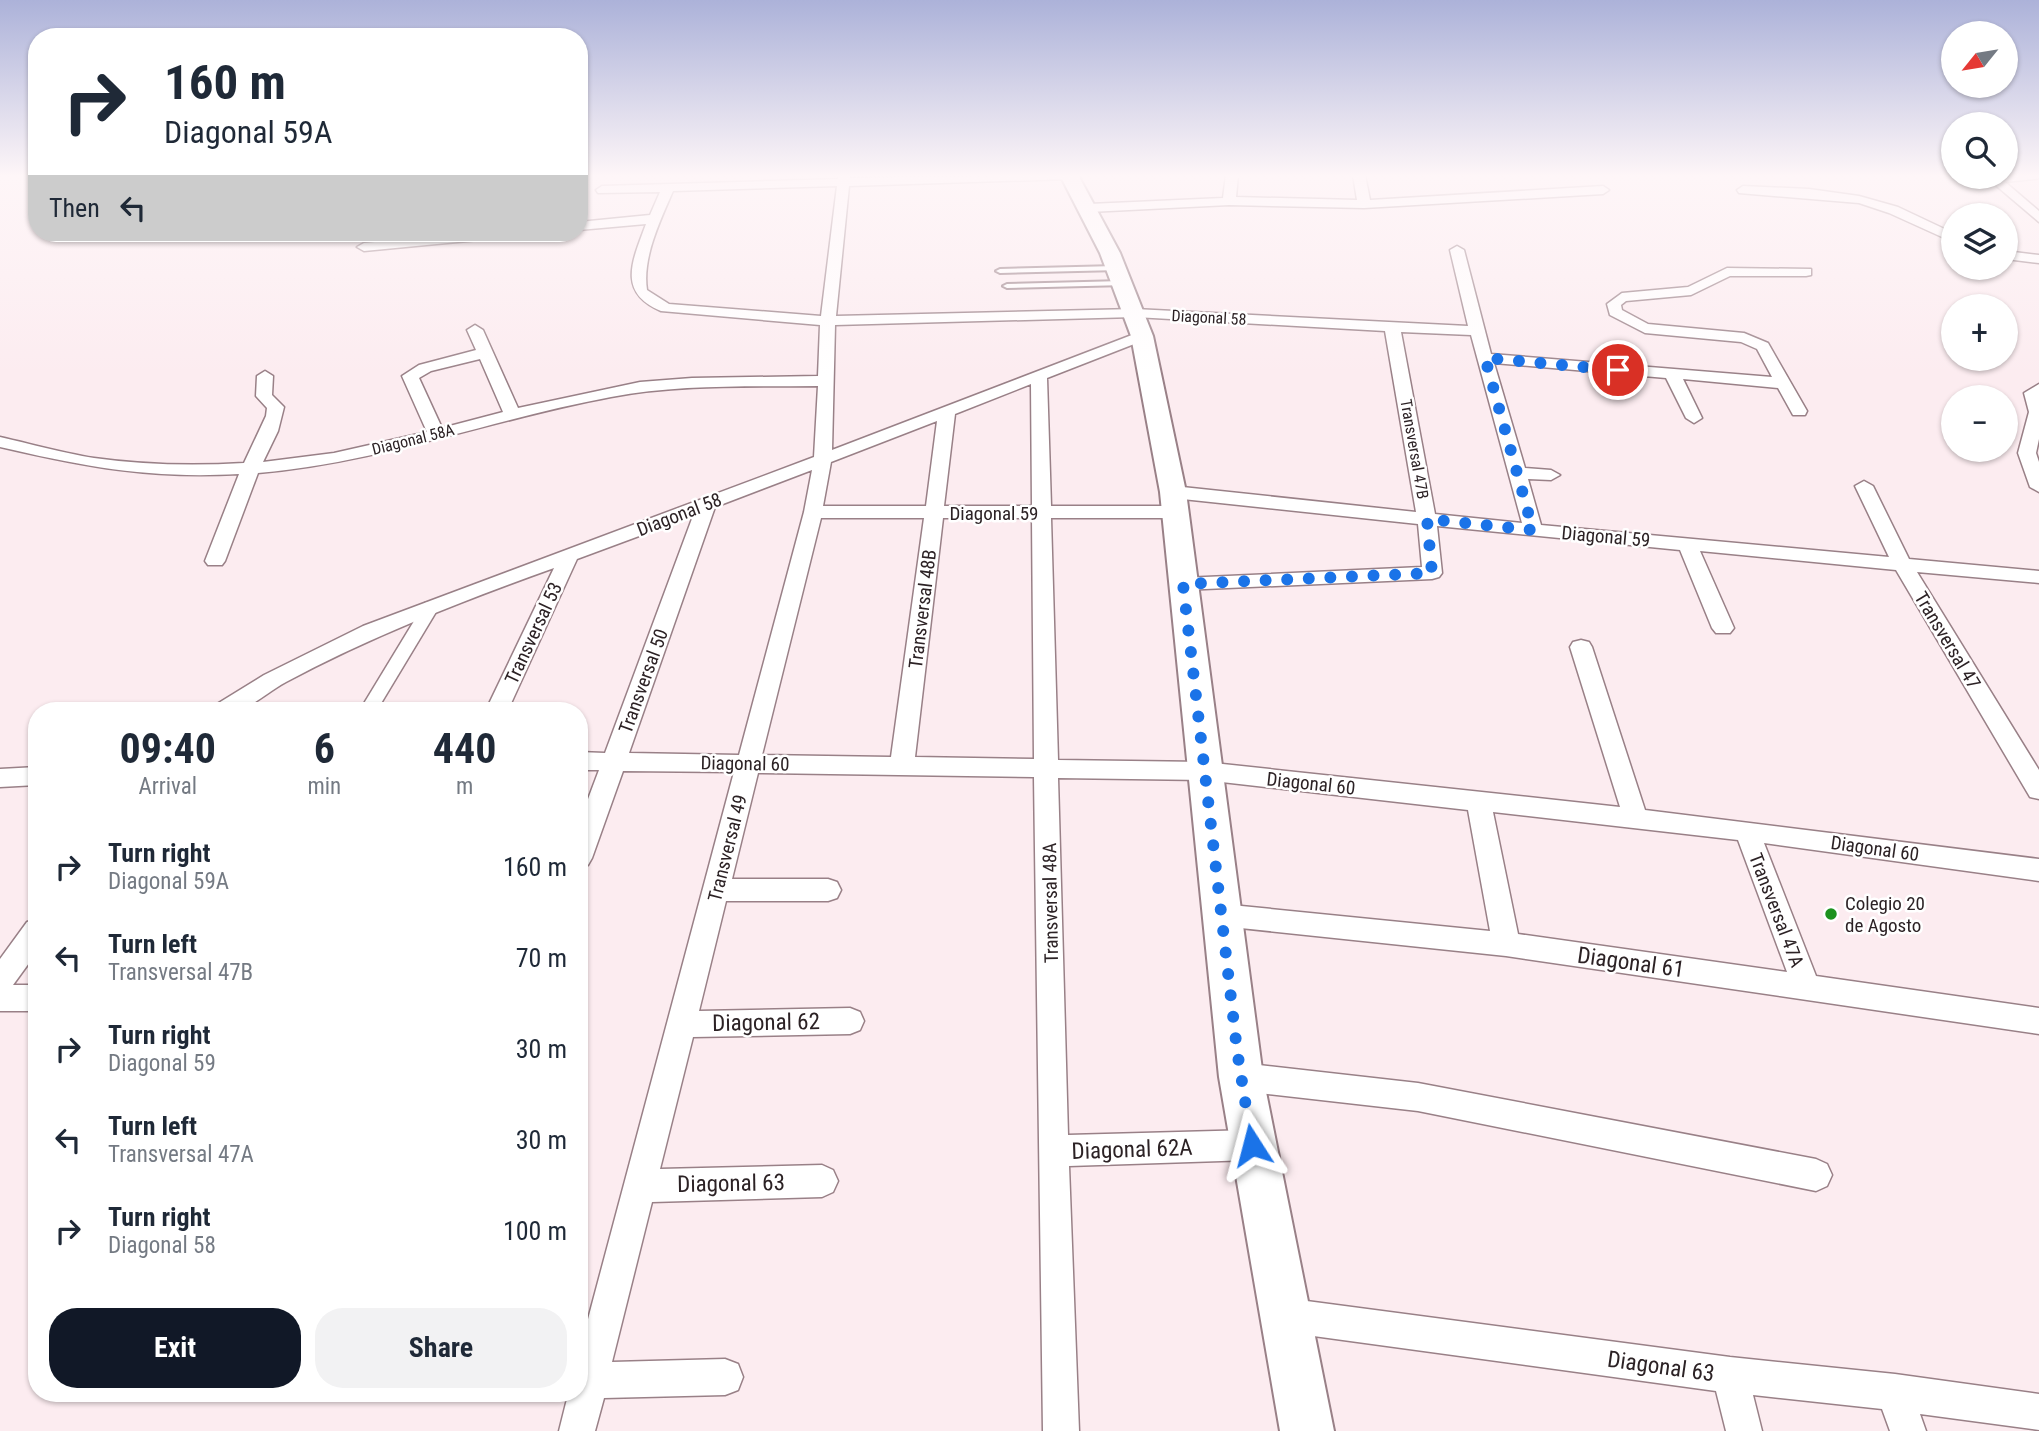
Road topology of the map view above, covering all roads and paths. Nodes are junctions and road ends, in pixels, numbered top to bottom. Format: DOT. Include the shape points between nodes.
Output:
graph roads {
  1 [pos="416,242"];
  2 [pos="647,242"];
  3 [pos="836,242"];
  4 [pos="1104,242"];
  5 [pos="364,247"];
  6 [pos="1457,250"];
  7 [pos="2018,257"];
  8 [pos="2039,259"];
  9 [pos="1000,271"];
  10 [pos="1806,272"];
  11 [pos="1007,286"];
  12 [pos="1129,300"];
  13 [pos="828,321"];
  14 [pos="1392,325"];
  15 [pos="475,330"];
  16 [pos="1477,331"];
  17 [pos="485,353"];
  18 [pos="1485,358"];
  19 [pos="1672,374"];
  20 [pos="1040,375"];
  21 [pos="265,376"];
  22 [pos="825,381"];
  23 [pos="1782,383"];
  24 [pos="2036,391"];
  25 [pos="947,411"];
  26 [pos="1799,411"];
  27 [pos="2038,413"];
  28 [pos="512,414"];
  29 [pos="1694,418"];
  30 [pos="436,433"];
  31 [pos="0,442"];
  32 [pos="823,459"];
  33 [pos="251,467"];
  34 [pos="1517,472"];
  35 [pos="1551,475"];
  36 [pos="1864,486"];
  37 [pos="2039,487"];
  38 [pos="1174,502"];
  39 [pos="707,504"];
  40 [pos="813,512"];
  41 [pos="1042,513"];
  42 [pos="934,514"];
  43 [pos="1427,519"];
  44 [pos="1533,530"];
  45 [pos="1687,543"];
  46 [pos="569,556"];
  47 [pos="215,561"];
  48 [pos="1902,564"];
  49 [pos="2039,577"];
  50 [pos="1183,584"];
  51 [pos="431,607"];
  52 [pos="1723,628"];
  53 [pos="1581,646"];
  54 [pos="238,702"];
  55 [pos="373,702"];
  56 [pos="501,702"];
  57 [pos="588,761"];
  58 [pos="613,762"];
  59 [pos="749,763"];
  60 [pos="902,765"];
  61 [pos="1048,770"];
  62 [pos="1205,771"];
  63 [pos="28,776"];
  64 [pos="0,778"];
  65 [pos="2039,790"];
  66 [pos="1478,800"];
  67 [pos="1636,818"];
  68 [pos="1747,831"];
  69 [pos="588,833"];
  70 [pos="2039,870"];
  71 [pos="717,890"];
  72 [pos="828,890"];
  73 [pos="1221,915"];
  74 [pos="28,942"];
  75 [pos="1506,944"];
  76 [pos="0,981"];
  77 [pos="1807,988"];
  78 [pos="0,998"];
  79 [pos="28,998"];
  80 [pos="850,1021"];
  81 [pos="2039,1021"];
  82 [pos="682,1024"];
  83 [pos="1241,1077"];
  84 [pos="1252,1145"];
  85 [pos="1053,1151"];
  86 [pos="1815,1175"];
  87 [pos="822,1181"];
  88 [pos="640,1186"];
  89 [pos="1284,1315"];
  90 [pos="588,1367"];
  91 [pos="1730,1375"];
  92 [pos="725,1377"];
  93 [pos="588,1381"];
  94 [pos="1895,1392"];
  95 [pos="581,1402"];
  96 [pos="2039,1412"];
  97 [pos="577,1431"];
  98 [pos="1061,1431"];
  99 [pos="1307,1431"];
  100 [pos="1744,1431"];
  101 [pos="1908,1431"];
  1 -- 5 [label="street"];
  2 -- 13 [label="street, Diagonal 58" via="638,278 649,301 699,313"];
  3 -- 13 [label="street, Transversal 49"];
  4 -- 12 [label="main road"];
  6 -- 16 [label="street"];
  7 -- 8 [label="street"];
  9 -- 12 [label="lane"];
  10 -- 23 [label="street" via="1727,272 1691,291 1622,298 1615,304 1615,313 1645,328 1744,338 1763,346"];
  11 -- 12 [label="lane"];
  12 -- 13 [label="street, Diagonal 58"];
  12 -- 14 [label="street, Diagonal 58"];
  12 -- 20 [label="street, Diagonal 58"];
  12 -- 38 [label="main road"];
  13 -- 22 [label="street, Transversal 49"];
  14 -- 16 [label="street, Diagonal 58"];
  14 -- 43 [label="street, Transversal 47B"];
  15 -- 17 [label="street"];
  16 -- 18 [label="street"];
  17 -- 28 [label="street"];
  17 -- 30 [label="street" via="410,376"];
  18 -- 19 [label="street"];
  18 -- 34 [label="street"];
  19 -- 23 [label="street"];
  19 -- 29 [label="street"];
  20 -- 25 [label="street, Diagonal 58"];
  20 -- 41 [label="street, Transversal 48A"];
  21 -- 33 [label="street" via="264,396 276,408 269,436"];
  22 -- 28 [label="street, Diagonal 58A" via="644,386"];
  22 -- 32 [label="street, Transversal 49"];
  23 -- 26 [label="street"];
  24 -- 27 [label="street"];
  25 -- 32 [label="street, Diagonal 58"];
  25 -- 42 [label="street, Transversal 48B"];
  27 -- 37 [label="street" via="2027,453"];
  28 -- 30 [label="street, Diagonal 58A"];
  30 -- 33 [label="street, Diagonal 58A" via="353,454"];
  31 -- 33 [label="street, Diagonal 58A" via="94,463 165,469"];
  32 -- 39 [label="street, Diagonal 58"];
  32 -- 40 [label="street, Transversal 49"];
  33 -- 47 [label="street"];
  34 -- 35 [label="street"];
  34 -- 44 [label="street"];
  36 -- 48 [label="street, Transversal 47"];
  38 -- 41 [label="street, Diagonal 59"];
  38 -- 43 [label="street, Diagonal 59"];
  38 -- 50 [label="main road"];
  39 -- 46 [label="street, Diagonal 58"];
  39 -- 58 [label="street, Transversal 50"];
  40 -- 42 [label="street, Diagonal 59"];
  40 -- 59 [label="street, Transversal 49"];
  41 -- 42 [label="street, Diagonal 59"];
  41 -- 61 [label="street, Transversal 48A"];
  42 -- 60 [label="street, Transversal 48B"];
  43 -- 44 [label="street, Diagonal 59"];
  43 -- 50 [label="street, Transversal 47B" via="1432,573"];
  44 -- 45 [label="street, Diagonal 59"];
  45 -- 48 [label="street, Diagonal 59"];
  45 -- 52 [label="street"];
  46 -- 51 [label="street, Diagonal 58"];
  46 -- 56 [label="street, Transversal 53"];
  48 -- 49 [label="street, Diagonal 59"];
  48 -- 65 [label="street, Transversal 47"];
  50 -- 62 [label="main road"];
  51 -- 54 [label="street, Diagonal 58" via="311,658"];
  51 -- 55 [label="street"];
  53 -- 67 [label="street"];
  57 -- 58 [label="street, Diagonal 60"];
  58 -- 59 [label="street, Diagonal 60"];
  58 -- 69 [label="street, Transversal 50"];
  59 -- 60 [label="street, Diagonal 60"];
  59 -- 71 [label="street, Transversal 49"];
  60 -- 61 [label="street, Diagonal 60"];
  61 -- 62 [label="street, Diagonal 60"];
  61 -- 85 [label="street, Transversal 48A"];
  62 -- 66 [label="street, Diagonal 60"];
  62 -- 73 [label="main road"];
  63 -- 64 [label="street"];
  66 -- 67 [label="street, Diagonal 60"];
  66 -- 75 [label="street"];
  67 -- 68 [label="street, Diagonal 60"];
  68 -- 70 [label="street, Diagonal 60"];
  68 -- 77 [label="street, Transversal 47A"];
  71 -- 72 [label="street"];
  71 -- 82 [label="street, Transversal 49"];
  73 -- 75 [label="street, Diagonal 61"];
  73 -- 83 [label="main road"];
  74 -- 76 [label="street"];
  75 -- 77 [label="street, Diagonal 61"];
  77 -- 81 [label="street, Diagonal 61"];
  78 -- 79 [label="street"];
  80 -- 82 [label="street, Diagonal 62"];
  82 -- 88 [label="street, Transversal 49"];
  83 -- 84 [label="main road"];
  83 -- 86 [label="street" via="1418,1097"];
  84 -- 85 [label="street, Diagonal 62A"];
  84 -- 89 [label="main road"];
  85 -- 98 [label="street, Transversal 48A"];
  87 -- 88 [label="street, Diagonal 63"];
  88 -- 90 [label="street, Transversal 49"];
  89 -- 91 [label="street, Diagonal 63"];
  89 -- 99 [label="main road"];
  91 -- 94 [label="street, Diagonal 63"];
  91 -- 100 [label="street"];
  92 -- 93 [label="street"];
  94 -- 96 [label="street, Diagonal 63"];
  94 -- 101 [label="street"];
  95 -- 97 [label="street, Transversal 49"];
}
